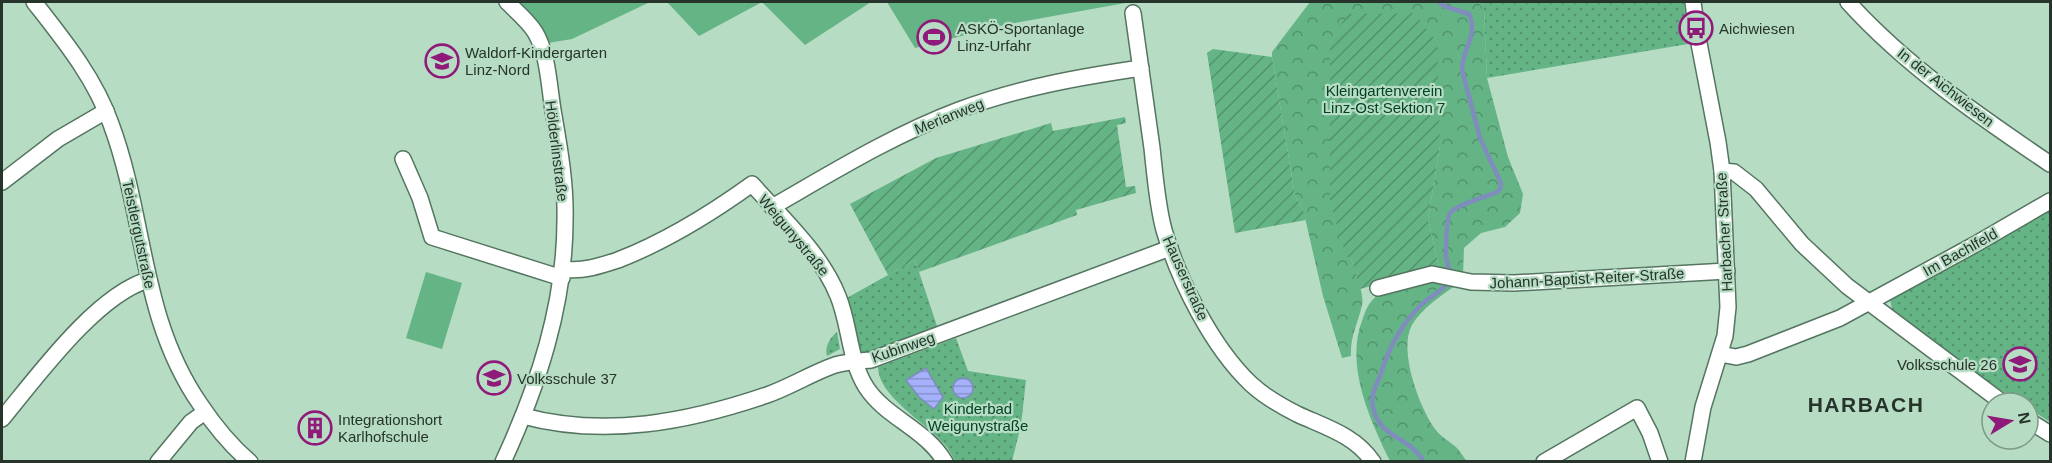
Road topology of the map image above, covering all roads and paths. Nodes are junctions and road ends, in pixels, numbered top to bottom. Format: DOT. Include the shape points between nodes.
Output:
graph roads {
  1 [pos="34,2"];
  2 [pos="507,2"];
  3 [pos="1693,2"];
  4 [pos="1848,2"];
  5 [pos="1133,12"];
  6 [pos="1141,68"];
  7 [pos="106,111"];
  8 [pos="403,159"];
  9 [pos="2050,164"];
  10 [pos="1722,171"];
  11 [pos="2,182"];
  12 [pos="2050,201"];
  13 [pos="772,207"];
  14 [pos="1170,248"];
  15 [pos="1727,271"];
  16 [pos="562,273"];
  17 [pos="148,280"];
  18 [pos="1378,288"];
  19 [pos="1868,302"];
  20 [pos="1720,354"];
  21 [pos="855,362"];
  22 [pos="1987,391"];
  23 [pos="205,412"];
  24 [pos="524,416"];
  25 [pos="2,419"];
  26 [pos="158,462"];
  27 [pos="250,462"];
  28 [pos="502,462"];
  29 [pos="945,462"];
  30 [pos="1373,462"];
  31 [pos="1544,462"];
  32 [pos="1660,462"];
  33 [pos="1693,462"];
  1 -- 7 [label="street, Teistlergutstraße" via="79,63"];
  2 -- 16 [label="street, Hölderlinstraße" via="534,31 543,54 564,189"];
  3 -- 10 [label="street, Harbacher Straße"];
  4 -- 9 [label="street, In der Aichwiesen" via="1926,74"];
  5 -- 6 [label="street, Hauserstraße"];
  6 -- 13 [label="street, Merianweg" via="1049,84 958,110 863,154"];
  6 -- 14 [label="street, Hauserstraße"];
  7 -- 11 [label="street" via="58,139"];
  7 -- 17 [label="street, Teistlergutstraße" via="122,160"];
  8 -- 16 [label="street" via="432,237"];
  10 -- 15 [label="street, Harbacher Straße"];
  10 -- 19 [label="street" via="1734,172 1756,189 1802,244"];
  12 -- 19 [label="street, Im Bachlfeld"];
  13 -- 16 [label="street, Weigunystraße" via="752,184 662,242 611,262"];
  13 -- 21 [label="street, Weigunystraße" via="830,278 845,314"];
  14 -- 21 [label="street, Kubinweg" via="871,360"];
  14 -- 30 [label="street, Hauserstraße" via="1199,312 1241,374 1275,402 1352,439"];
  15 -- 18 [label="street, Johann-Baptist-Reiter-Straße" via="1514,284 1421,276"];
  15 -- 20 [label="street, Harbacher Straße" via="1728,307"];
  16 -- 24 [label="street, Hölderlinstraße" via="551,330"];
  17 -- 23 [label="street, Teistlergutstraße" via="169,348"];
  17 -- 25 [label="street" via="124,291 86,321"];
  19 -- 20 [label="street, Im Bachlfeld" via="1840,318 1748,354"];
  19 -- 22 [label="street"];
  20 -- 33 [label="street, Harbacher Straße" via="1703,407"];
  21 -- 24 [label="street, Kubinweg" via="835,365 735,405 661,422 600,428"];
  21 -- 29 [label="street, Weigunystraße" via="873,397 933,445"];
  23 -- 26 [label="street" via="191,422"];
  23 -- 27 [label="street, Teistlergutstraße"];
  24 -- 28 [label="street, Hölderlinstraße"];
  31 -- 32 [label="street" via="1637,408"];
}
